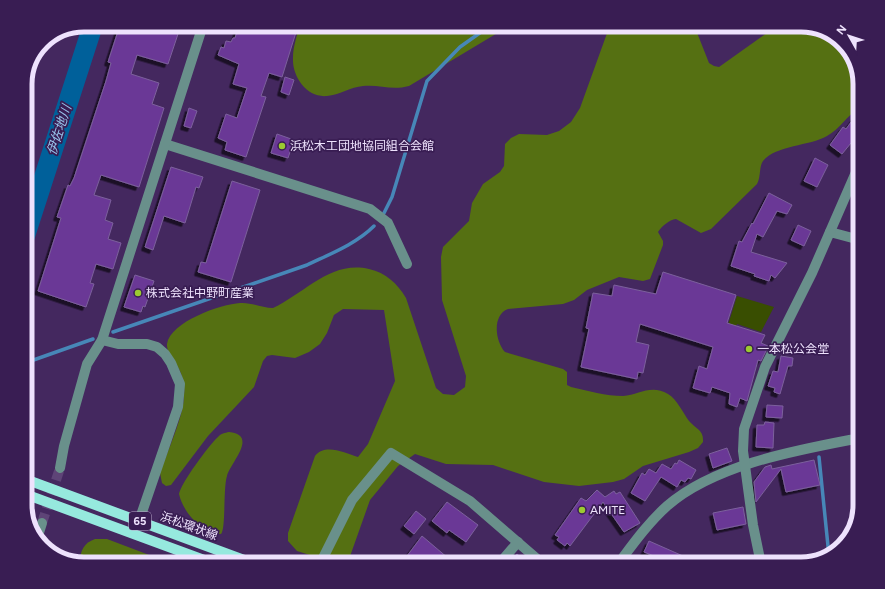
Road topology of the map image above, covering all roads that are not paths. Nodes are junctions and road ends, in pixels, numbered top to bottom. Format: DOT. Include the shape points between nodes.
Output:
graph roads {
  1 [pos="201,32"];
  2 [pos="165,144"];
  3 [pos="853,179"];
  4 [pos="830,232"];
  5 [pos="853,238"];
  6 [pos="407,264"];
  7 [pos="102,340"];
  8 [pos="853,439"];
  9 [pos="745,466"];
  10 [pos="60,468"];
  11 [pos="32,482"];
  12 [pos="32,497"];
  13 [pos="139,521"];
  14 [pos="42,523"];
  15 [pos="39,531"];
  16 [pos="518,542"];
  17 [pos="196,557"];
  18 [pos="236,557"];
  19 [pos="324,557"];
  20 [pos="505,557"];
  21 [pos="536,557"];
  22 [pos="624,557"];
  23 [pos="760,557"];
  1 -- 2 [label="street"];
  2 -- 6 [label="street" via="370,209 388,224"];
  2 -- 7 [label="street"];
  3 -- 4 [label="street"];
  4 -- 5 [label="street"];
  4 -- 9 [label="street" via="765,367 744,429"];
  7 -- 10 [label="street" via="87,364"];
  7 -- 13 [label="street" via="157,347 171,363 180,384 178,407"];
  8 -- 9 [label="street"];
  9 -- 22 [label="street" via="709,478 680,496 654,519"];
  9 -- 23 [label="street"];
  11 -- 13 [label="main road, 浜松環状線 / 65"];
  12 -- 17 [label="main road, 65"];
  13 -- 18 [label="main road, 浜松環状線 / 65"];
  14 -- 15 [label="street"];
  16 -- 19 [label="street" via="470,501 391,453 352,500"];
  16 -- 20 [label="street"];
  16 -- 21 [label="street"];
}
